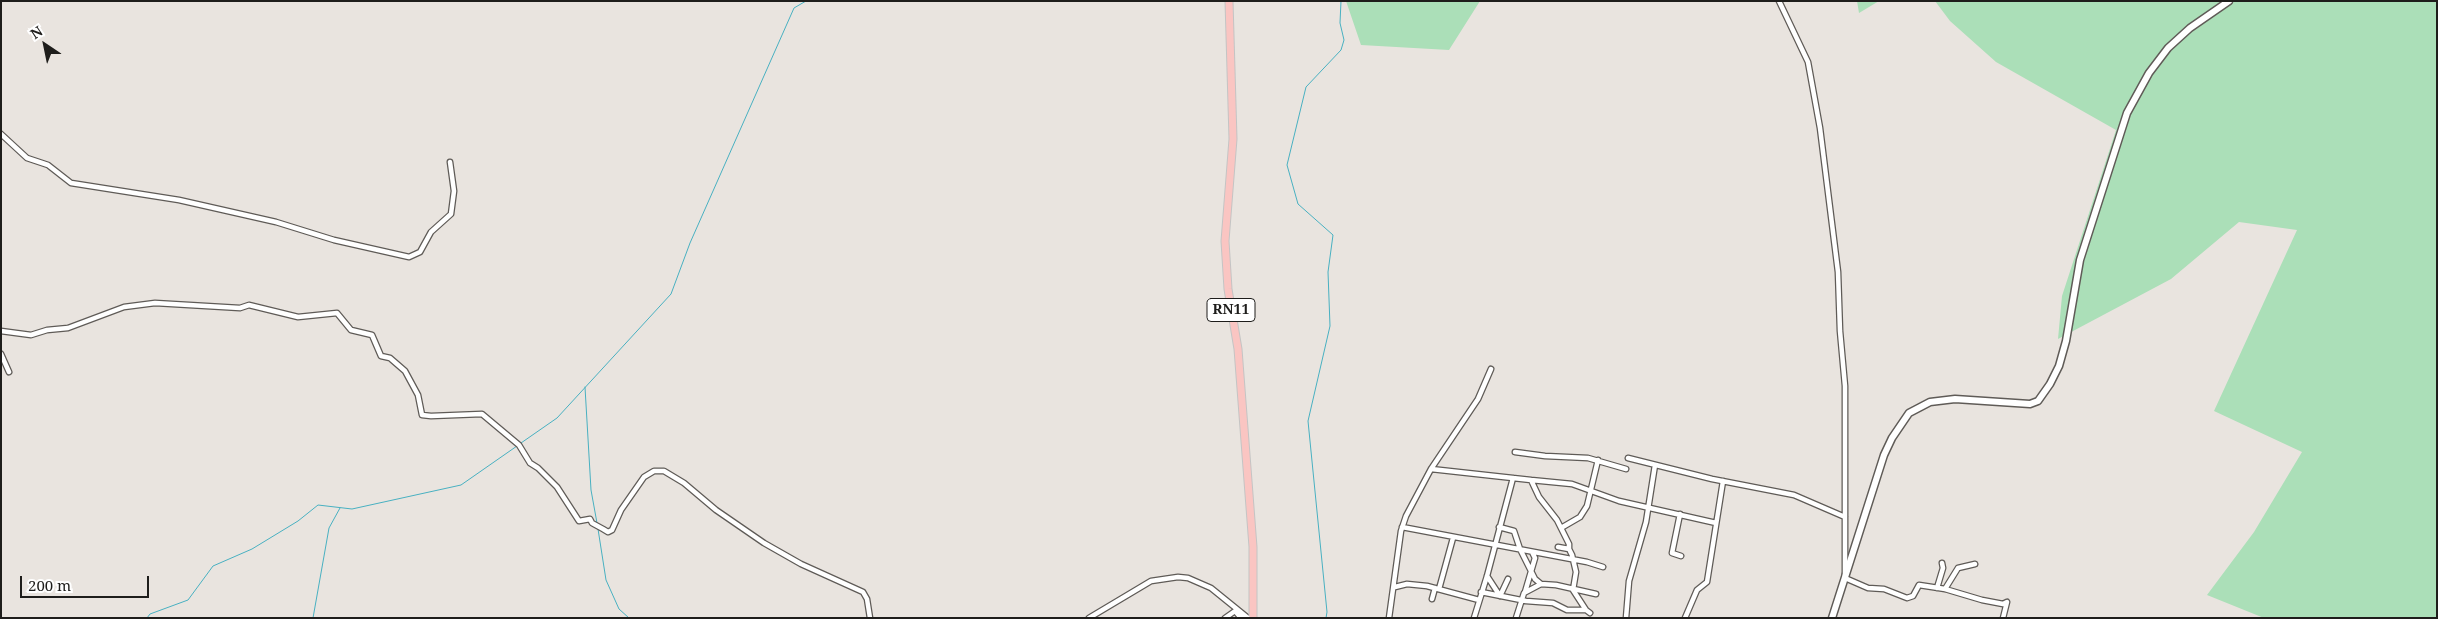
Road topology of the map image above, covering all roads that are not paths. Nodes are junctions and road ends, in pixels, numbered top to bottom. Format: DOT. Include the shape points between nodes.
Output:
graph roads {
  1 [pos="1229,1"];
  2 [pos="1779,1"];
  3 [pos="2229,1"];
  4 [pos="1,134"];
  5 [pos="450,162"];
  6 [pos="1,331"];
  7 [pos="1,354"];
  8 [pos="1491,369"];
  9 [pos="9,372"];
  10 [pos="1514,452"];
  11 [pos="1628,458"];
  12 [pos="1598,460"];
  13 [pos="1655,465"];
  14 [pos="1431,469"];
  15 [pos="1626,469"];
  16 [pos="1512,478"];
  17 [pos="1531,480"];
  18 [pos="1723,481"];
  19 [pos="1592,490"];
  20 [pos="1648,506"];
  21 [pos="1680,514"];
  22 [pos="1844,517"];
  23 [pos="1716,523"];
  24 [pos="1402,527"];
  25 [pos="1499,527"];
  26 [pos="1562,528"];
  27 [pos="1453,538"];
  28 [pos="1495,544"];
  29 [pos="1558,548"];
  30 [pos="1520,549"];
  31 [pos="1569,549"];
  32 [pos="1532,552"];
  33 [pos="1681,556"];
  34 [pos="1574,560"];
  35 [pos="1942,563"];
  36 [pos="1975,564"];
  37 [pos="1603,567"];
  38 [pos="1531,570"];
  39 [pos="1487,576"];
  40 [pos="1508,578"];
  41 [pos="1845,578"];
  42 [pos="1541,584"];
  43 [pos="1395,587"];
  44 [pos="1937,588"];
  45 [pos="1437,589"];
  46 [pos="1945,589"];
  47 [pos="1574,590"];
  48 [pos="1481,592"];
  49 [pos="1524,593"];
  50 [pos="1596,594"];
  51 [pos="1500,596"];
  52 [pos="1432,599"];
  53 [pos="1522,599"];
  54 [pos="1479,600"];
  55 [pos="870,618"];
  56 [pos="1089,618"];
  57 [pos="1225,618"];
  58 [pos="1241,618"];
  59 [pos="1248,618"];
  60 [pos="1253,618"];
  61 [pos="1389,618"];
  62 [pos="1474,618"];
  63 [pos="1516,618"];
  64 [pos="1626,618"];
  65 [pos="1685,618"];
  66 [pos="1832,618"];
  67 [pos="2003,618"];
  1 -- 60 [label="main road, RN11" via="1233,139 1225,241 1228,289 1238,349 1252,547"];
  2 -- 22 [label="street" via="1808,62 1830,202 1840,293 1845,386"];
  3 -- 41 [label="main road" via="2168,48 2149,73 2127,113 2080,260 2059,366 2045,392 2038,401 2030,404 1955,399 1930,402 1909,413 1884,455"];
  4 -- 5 [label="street" via="27,158 48,165 72,183 179,200 409,257 420,252 428,236 451,214 454,191"];
  6 -- 55 [label="street" via="31,336 68,328 124,307 155,303 240,308 249,305 298,317 337,313 351,330 372,335 381,356 390,358 405,371 417,392 422,415 482,414 519,445 530,464 557,486 579,521 590,519 608,532 612,530 621,510 644,477 654,470 664,471 764,543 863,592"];
  7 -- 9 [label="street"];
  8 -- 14 [label="street" via="1478,399"];
  10 -- 12 [label="street"];
  11 -- 13 [label="street"];
  12 -- 15 [label="street"];
  12 -- 19 [label="street"];
  13 -- 18 [label="street"];
  13 -- 20 [label="street"];
  14 -- 16 [label="street"];
  14 -- 24 [label="street"];
  16 -- 17 [label="street"];
  16 -- 25 [label="street"];
  17 -- 19 [label="street" via="1572,484"];
  17 -- 26 [label="street" via="1539,497"];
  18 -- 22 [label="street" via="1794,495"];
  18 -- 23 [label="street"];
  19 -- 20 [label="street" via="1619,501"];
  19 -- 26 [label="street" via="1580,517"];
  20 -- 21 [label="street"];
  20 -- 64 [label="street" via="1629,581"];
  21 -- 23 [label="street"];
  21 -- 33 [label="street" via="1672,553"];
  22 -- 41 [label="street"];
  23 -- 65 [label="street" via="1707,582 1697,590"];
  24 -- 27 [label="street"];
  24 -- 43 [label="street"];
  25 -- 28 [label="street"];
  25 -- 30 [label="street" via="1514,531"];
  26 -- 31 [label="street"];
  27 -- 28 [label="street"];
  27 -- 45 [label="street"];
  28 -- 30 [label="street"];
  28 -- 39 [label="street"];
  29 -- 31 [label="street"];
  30 -- 32 [label="street"];
  30 -- 38 [label="street"];
  31 -- 34 [label="street"];
  32 -- 34 [label="street"];
  32 -- 38 [label="street"];
  34 -- 37 [label="street"];
  34 -- 47 [label="street"];
  35 -- 44 [label="street"];
  36 -- 46 [label="street" via="1958,568"];
  38 -- 42 [label="street"];
  38 -- 49 [label="street"];
  39 -- 48 [label="street"];
  39 -- 51 [label="street"];
  40 -- 51 [label="street"];
  41 -- 44 [label="street" via="1868,588 1884,589 1909,598 1918,586"];
  41 -- 66 [label="main road"];
  42 -- 47 [label="street" via="1556,584"];
  42 -- 49 [label="street"];
  43 -- 45 [label="street" via="1407,584"];
  43 -- 61 [label="street"];
  44 -- 46 [label="street"];
  45 -- 52 [label="street"];
  45 -- 54 [label="street"];
  46 -- 67 [label="street" via="1982,600 2007,602"];
  47 -- 50 [label="street"];
  47 -- 53 [label="street" via="1588,612"];
  48 -- 51 [label="street"];
  48 -- 54 [label="street"];
  49 -- 53 [label="street"];
  51 -- 53 [label="street"];
  53 -- 63 [label="street"];
  54 -- 62 [label="street"];
  56 -- 59 [label="street" via="1151,581 1178,577 1211,588"];
  57 -- 58 [label="street" via="1235,612"];
}
